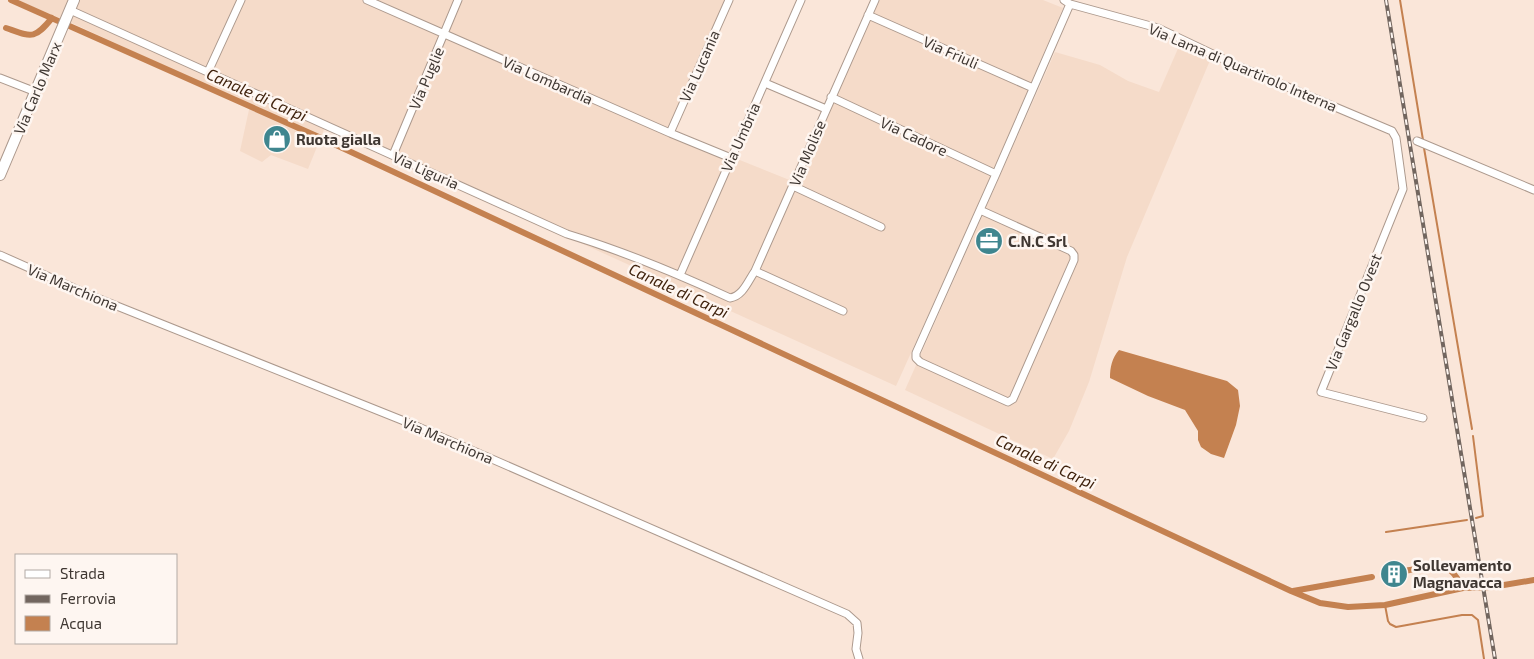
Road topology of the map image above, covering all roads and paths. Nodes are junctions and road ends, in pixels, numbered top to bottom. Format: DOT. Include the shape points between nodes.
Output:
graph roads {
  1 [pos="241,0"];
  2 [pos="367,0"];
  3 [pos="458,0"];
  4 [pos="729,0"];
  5 [pos="802,0"];
  6 [pos="875,0"];
  7 [pos="1067,2"];
  8 [pos="70,9"];
  9 [pos="868,16"];
  10 [pos="444,34"];
  11 [pos="208,72"];
  12 [pos="0,78"];
  13 [pos="765,82"];
  14 [pos="1033,88"];
  15 [pos="36,92"];
  16 [pos="832,97"];
  17 [pos="826,109"];
  18 [pos="1392,131"];
  19 [pos="670,133"];
  20 [pos="1417,142"];
  21 [pos="393,156"];
  22 [pos="731,158"];
  23 [pos="996,174"];
  24 [pos="0,175"];
  25 [pos="793,186"];
  26 [pos="1534,190"];
  27 [pos="980,210"];
  28 [pos="881,227"];
  29 [pos="0,255"];
  30 [pos="755,270"];
  31 [pos="680,275"];
  32 [pos="730,298"];
  33 [pos="843,311"];
  34 [pos="1423,418"];
  35 [pos="859,659"];
  1 -- 11 [label="street"];
  2 -- 10 [label="street, Via Lombardia"];
  3 -- 10 [label="street, Via Puglie"];
  4 -- 19 [label="street, Via Lucania"];
  5 -- 13 [label="street, Via Umbria"];
  6 -- 9 [label="street, Via Molise"];
  7 -- 14 [label="street"];
  7 -- 18 [label="street, Via Lama di Quartirolo Interna" via="1158,28 1238,66"];
  8 -- 11 [label="street, Via Liguria"];
  8 -- 15 [label="street, Via Carlo Marx"];
  9 -- 14 [label="street, Via Friuli"];
  9 -- 16 [label="street, Via Molise"];
  10 -- 19 [label="street, Via Lombardia"];
  10 -- 21 [label="street, Via Puglie"];
  11 -- 21 [label="street, Via Liguria"];
  12 -- 15 [label="street"];
  13 -- 17 [label="street"];
  13 -- 22 [label="street, Via Umbria"];
  14 -- 23 [label="street"];
  15 -- 24 [label="street, Via Carlo Marx"];
  16 -- 17 [label="street, Via Molise"];
  16 -- 23 [label="street, Via Cadore"];
  17 -- 25 [label="street, Via Molise"];
  18 -- 34 [label="street, Via Gargallo Ovest" via="1396,138 1403,189 1321,392"];
  19 -- 22 [label="street, Via Lombardia"];
  20 -- 26 [label="street"];
  21 -- 31 [label="street, Via Liguria" via="567,234 614,248"];
  22 -- 31 [label="street, Via Umbria"];
  23 -- 27 [label="street"];
  25 -- 28 [label="street"];
  25 -- 30 [label="street, Via Molise"];
  27 -- 27 [label="street" via="916,358 1008,402 1013,399 1074,255"];
  29 -- 35 [label="street, Via Marchiona" via="92,296 414,425 846,614 856,623"];
  30 -- 32 [label="street, Via Molise" via="742,292"];
  30 -- 33 [label="street"];
  31 -- 32 [label="street, Via Liguria"];
}
